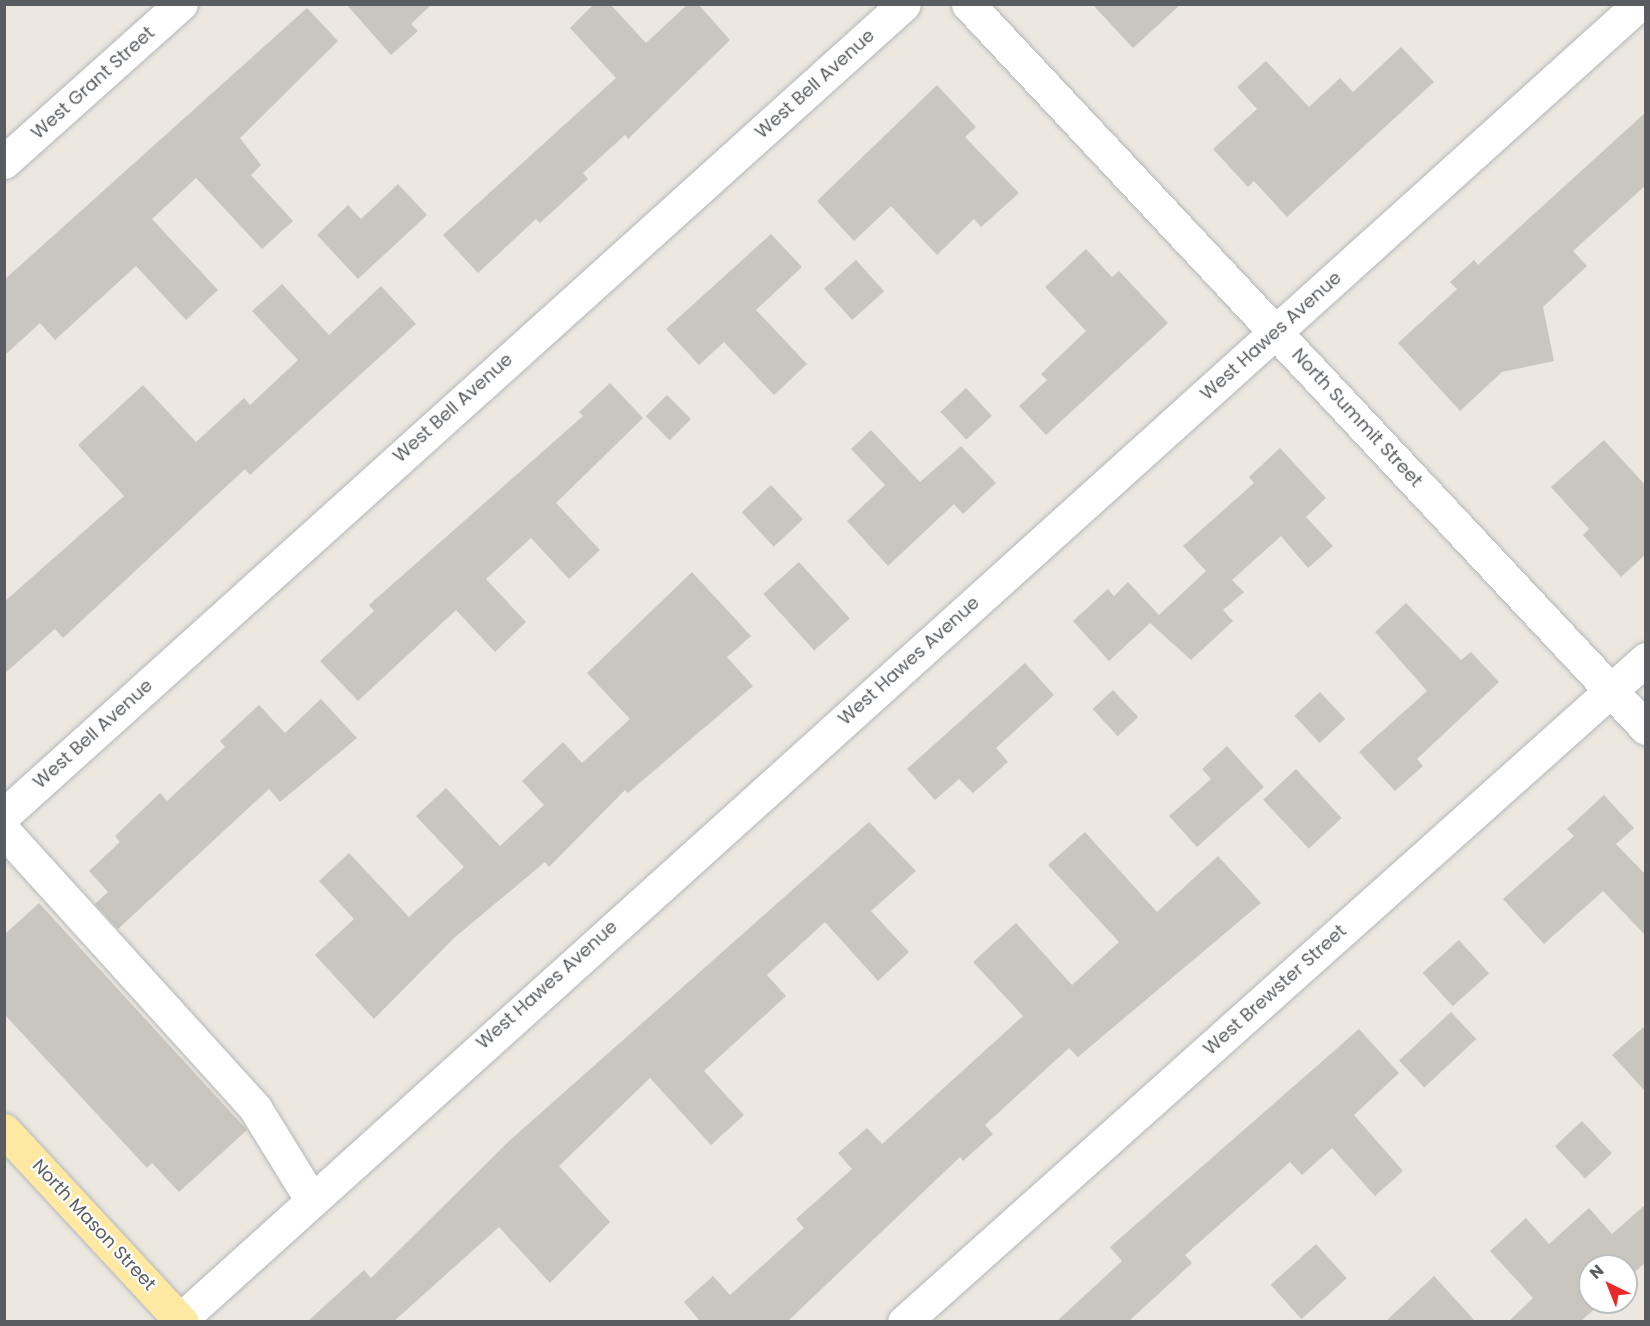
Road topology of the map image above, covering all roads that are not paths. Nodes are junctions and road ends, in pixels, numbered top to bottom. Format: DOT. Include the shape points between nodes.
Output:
graph roads {
  1 [pos="181,4"];
  2 [pos="904,4"];
  3 [pos="968,4"];
  4 [pos="1639,4"];
  5 [pos="4,162"];
  6 [pos="1276,332"];
  7 [pos="1646,659"];
  8 [pos="1611,691"];
  9 [pos="1646,728"];
  10 [pos="4,815"];
  11 [pos="4,831"];
  12 [pos="4,1130"];
  13 [pos="311,1199"];
  14 [pos="181,1321"];
  15 [pos="904,1322"];
  1 -- 5 [label="street, West Grant Street"];
  2 -- 10 [label="street, West Bell Avenue"];
  3 -- 6 [label="street, North Summit Street"];
  4 -- 6 [label="street, West Hawes Avenue"];
  6 -- 8 [label="street, North Summit Street"];
  6 -- 13 [label="street, West Hawes Avenue"];
  7 -- 8 [label="street, West Brewster Street"];
  8 -- 9 [label="street, North Summit Street"];
  8 -- 15 [label="street, West Brewster Street"];
  11 -- 13 [label="street" via="255,1108"];
  12 -- 14 [label="main road, North Mason Street"];
  13 -- 14 [label="street, West Hawes Avenue"];
}
